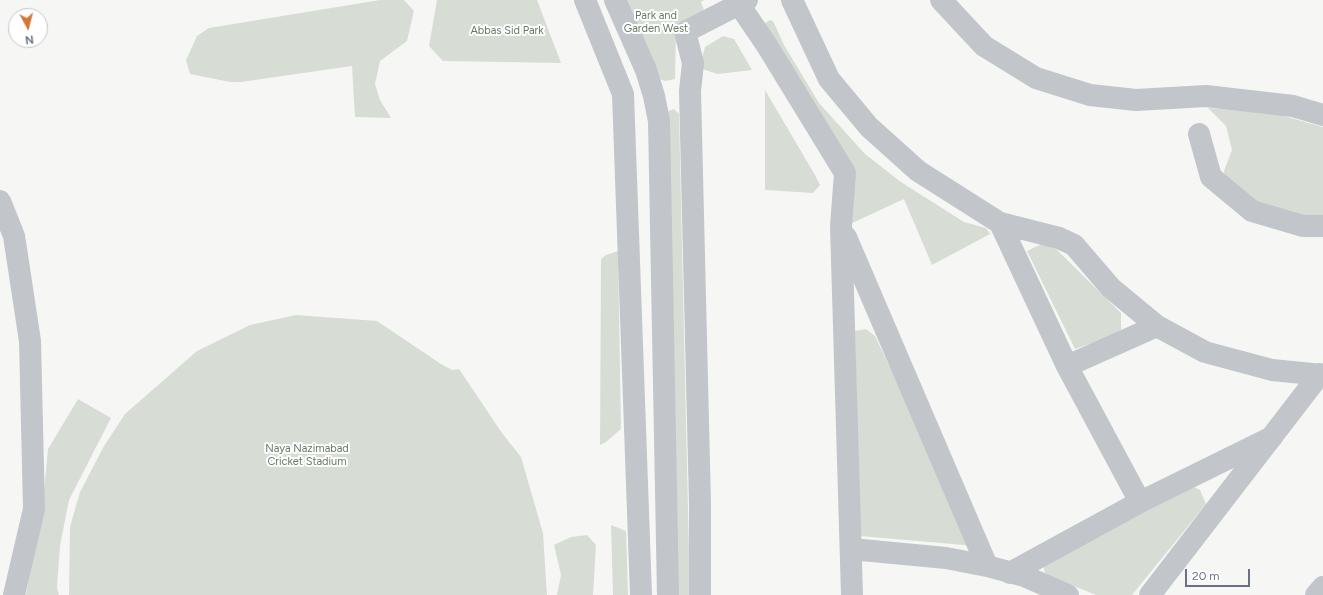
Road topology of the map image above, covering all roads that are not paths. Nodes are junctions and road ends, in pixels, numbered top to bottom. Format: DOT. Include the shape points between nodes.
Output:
graph roads {
  1 [pos="585,0"];
  2 [pos="615,0"];
  3 [pos="792,0"];
  4 [pos="941,0"];
  5 [pos="742,2"];
  6 [pos="1323,116"];
  7 [pos="1199,134"];
  8 [pos="0,201"];
  9 [pos="1000,224"];
  10 [pos="841,226"];
  11 [pos="1323,226"];
  12 [pos="1157,326"];
  13 [pos="1067,366"];
  14 [pos="1319,382"];
  15 [pos="1272,437"];
  16 [pos="1140,502"];
  17 [pos="851,549"];
  18 [pos="987,566"];
  19 [pos="1010,573"];
  20 [pos="1323,587"];
  21 [pos="14,595"];
  22 [pos="641,595"];
  23 [pos="668,595"];
  24 [pos="700,595"];
  25 [pos="852,595"];
  26 [pos="1068,595"];
  27 [pos="1150,595"];
  28 [pos="1316,595"];
  1 -- 22 [label="street" via="623,94"];
  2 -- 23 [label="street" via="646,70 659,121"];
  3 -- 9 [label="street" via="829,79 869,127 918,171"];
  4 -- 6 [label="street" via="984,46 1036,78 1090,95 1136,100 1206,96 1293,106"];
  5 -- 10 [label="street" via="845,174"];
  5 -- 24 [label="street" via="685,32 692,63 690,91"];
  7 -- 11 [label="street" via="1211,177 1252,211 1303,226"];
  8 -- 21 [label="street" via="14,236 30,341 34,509"];
  9 -- 12 [label="street" via="1059,238 1074,245 1111,288"];
  9 -- 13 [label="street"];
  10 -- 17 [label="street"];
  10 -- 18 [label="street"];
  12 -- 13 [label="street"];
  12 -- 14 [label="street" via="1205,352"];
  13 -- 16 [label="street"];
  14 -- 15 [label="street"];
  15 -- 16 [label="street"];
  15 -- 27 [label="street"];
  16 -- 19 [label="street"];
  17 -- 18 [label="street" via="946,558"];
  17 -- 25 [label="street"];
  18 -- 19 [label="street"];
  19 -- 26 [label="street" via="1024,576"];
  20 -- 28 [label="street"];
}
